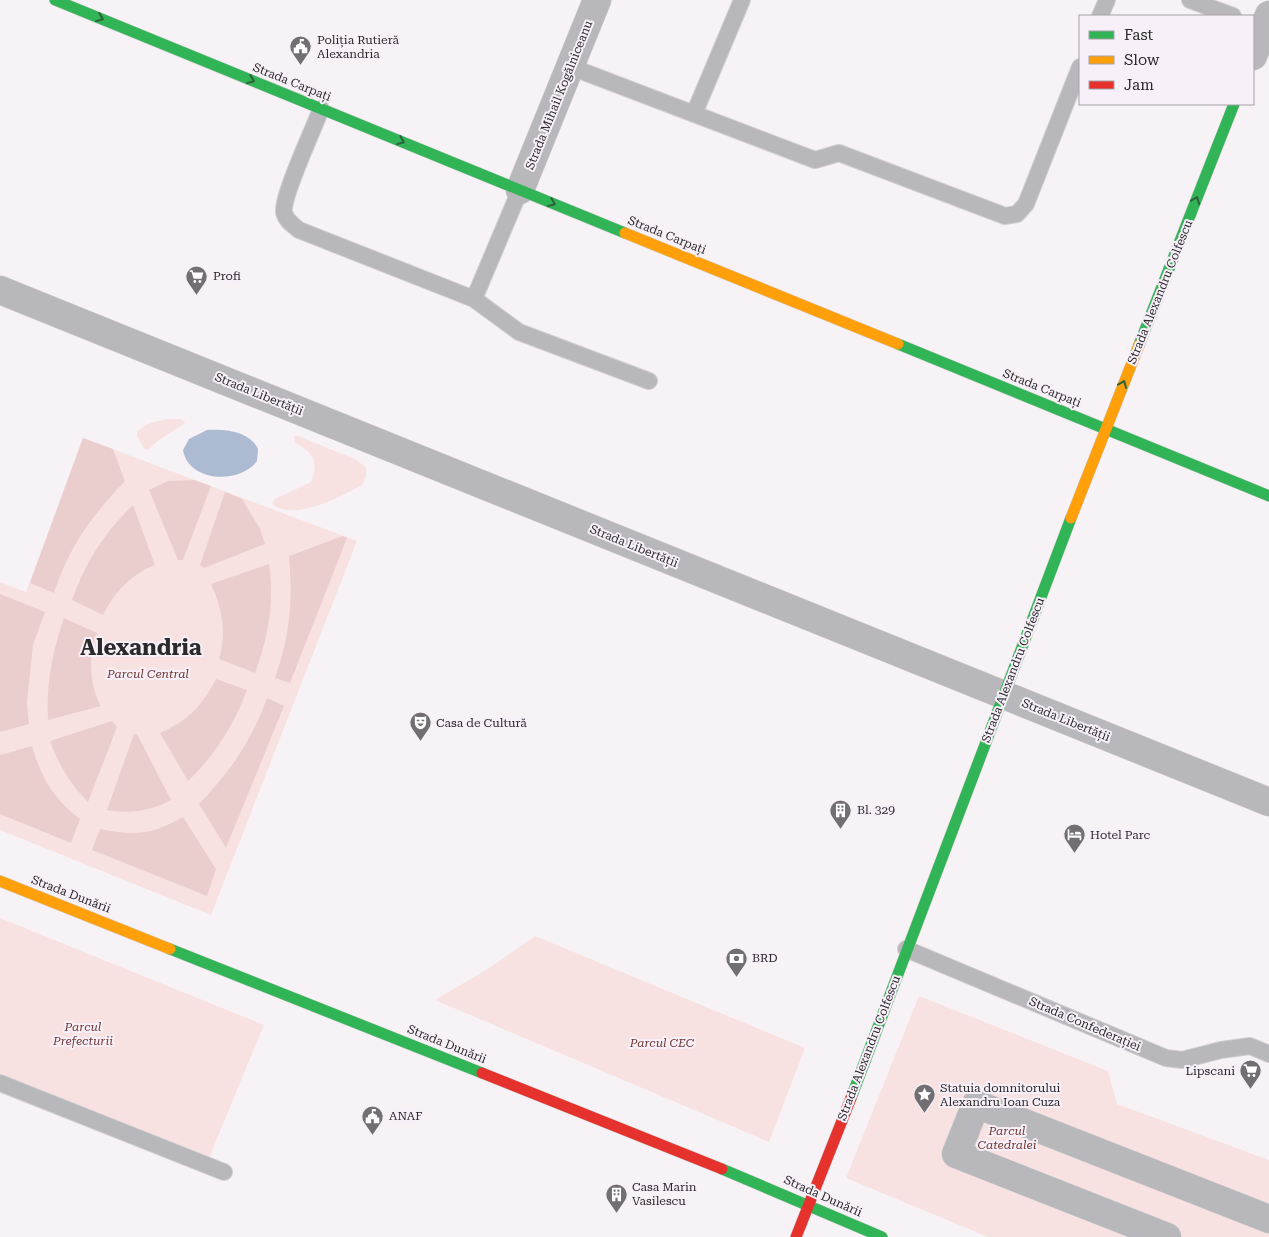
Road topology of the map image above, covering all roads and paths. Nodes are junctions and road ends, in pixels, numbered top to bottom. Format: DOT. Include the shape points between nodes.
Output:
graph roads {
  1 [pos="55,0"];
  2 [pos="597,0"];
  3 [pos="742,0"];
  4 [pos="1106,0"];
  5 [pos="1190,0"];
  6 [pos="1100,15"];
  7 [pos="1230,15"];
  8 [pos="1262,22"];
  9 [pos="1254,52"];
  10 [pos="571,67"];
  11 [pos="1079,70"];
  12 [pos="1234,105"];
  13 [pos="321,109"];
  14 [pos="694,114"];
  15 [pos="520,190"];
  16 [pos="0,290"];
  17 [pos="474,299"];
  18 [pos="649,381"];
  19 [pos="1106,429"];
  20 [pos="1269,496"];
  21 [pos="1004,694"];
  22 [pos="1269,802"];
  23 [pos="0,881"];
  24 [pos="906,949"];
  25 [pos="1269,1054"];
  26 [pos="0,1083"];
  27 [pos="224,1172"];
  28 [pos="808,1206"];
  29 [pos="1269,1219"];
  30 [pos="796,1237"];
  31 [pos="882,1237"];
  32 [pos="1167,1237"];
  1 -- 13 [label="street, Strada Carpați, one-way"];
  2 -- 10 [label="street, Strada Mihail Kogălniceanu"];
  3 -- 14 [label="lane"];
  4 -- 6 [label="lane"];
  5 -- 7 [label="lane"];
  8 -- 9 [label="street"];
  10 -- 14 [label="lane"];
  10 -- 15 [label="street, Strada Mihail Kogălniceanu"];
  11 -- 14 [label="lane" via="1026,204 1017,214 1005,216 839,153 815,160"];
  19 -- 12 [label="street, Strada Alexandru Colfescu, one-way"];
  13 -- 15 [label="street, Strada Carpați, one-way"];
  13 -- 17 [label="lane" via="289,192 284,211 287,220 299,230"];
  15 -- 17 [label="lane"];
  15 -- 19 [label="street, Strada Carpați, one-way"];
  16 -- 21 [label="street, Strada Libertății"];
  17 -- 18 [label="lane" via="519,332"];
  19 -- 20 [label="street, Strada Carpați"];
  19 -- 21 [label="street, Strada Alexandru Colfescu"];
  21 -- 22 [label="street, Strada Libertății"];
  21 -- 24 [label="street, Strada Alexandru Colfescu"];
  23 -- 28 [label="street, Strada Dunării"];
  24 -- 25 [label="lane, Strada Confederației" via="1166,1058 1182,1060 1250,1046"];
  24 -- 28 [label="street, Strada Alexandru Colfescu"];
  26 -- 27 [label="lane"];
  28 -- 30 [label="street, Strada Alexandru Colfescu"];
  28 -- 31 [label="street, Strada Dunării"];
  29 -- 32 [label="street" via="976,1104 956,1154"];
}
